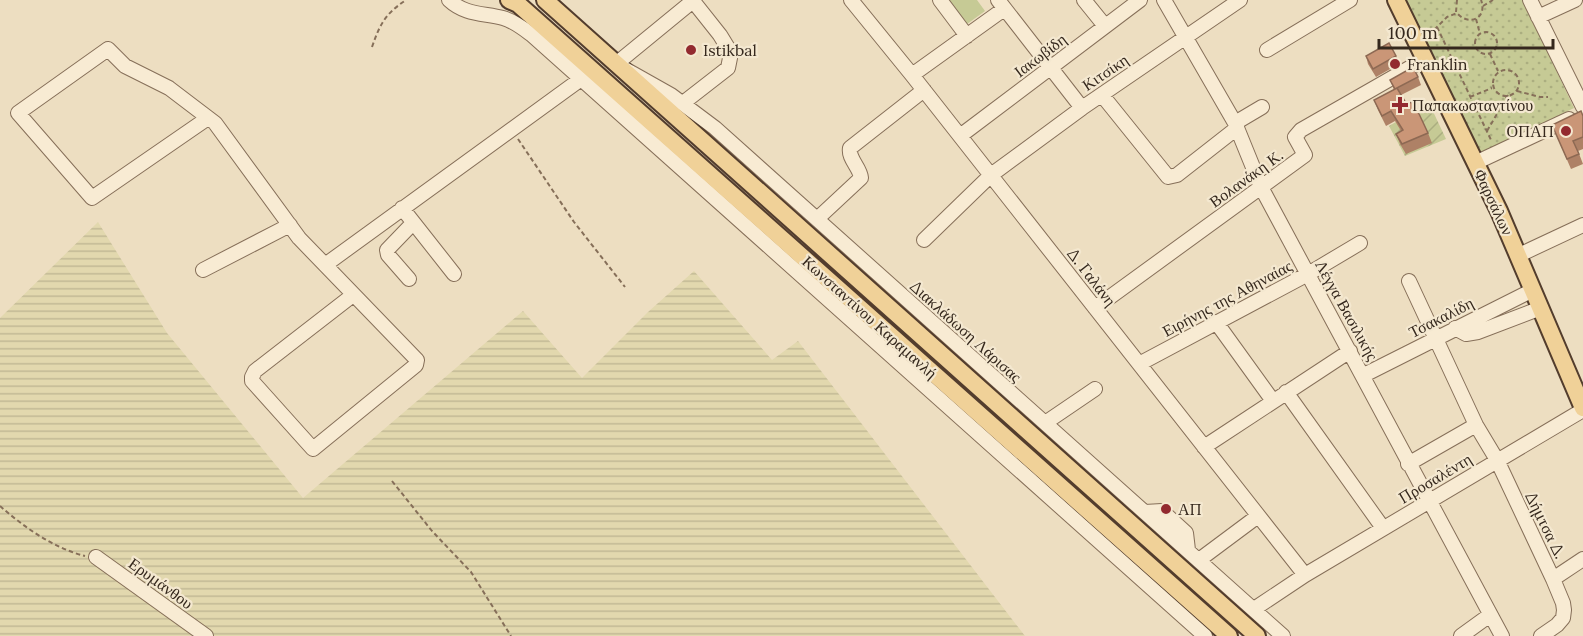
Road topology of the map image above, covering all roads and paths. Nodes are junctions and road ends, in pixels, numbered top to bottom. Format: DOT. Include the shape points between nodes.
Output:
graph roads {
  1 [pos="406,0"];
  2 [pos="449,0"];
  3 [pos="509,0"];
  4 [pos="545,0"];
  5 [pos="694,0"];
  6 [pos="851,0"];
  7 [pos="940,0"];
  8 [pos="1084,0"];
  9 [pos="1140,0"];
  10 [pos="1164,0"];
  11 [pos="1240,0"];
  12 [pos="1350,0"];
  13 [pos="1396,0"];
  14 [pos="1457,0"];
  15 [pos="1481,0"];
  16 [pos="1493,0"];
  17 [pos="1530,0"];
  18 [pos="1575,0"];
  19 [pos="1001,4"];
  20 [pos="1483,6"];
  21 [pos="1457,13"];
  22 [pos="1538,17"];
  23 [pos="1476,19"];
  24 [pos="1104,27"];
  25 [pos="1437,27"];
  26 [pos="1480,34"];
  27 [pos="967,36"];
  28 [pos="1186,38"];
  29 [pos="372,47"];
  30 [pos="1267,50"];
  31 [pos="1422,52"];
  32 [pos="1490,54"];
  33 [pos="616,64"];
  34 [pos="1051,67"];
  35 [pos="1498,71"];
  36 [pos="912,75"];
  37 [pos="581,79"];
  38 [pos="1494,88"];
  39 [pos="924,90"];
  40 [pos="1517,91"];
  41 [pos="1102,95"];
  42 [pos="1508,95"];
  43 [pos="1470,97"];
  44 [pos="1548,97"];
  45 [pos="683,103"];
  46 [pos="1262,107"];
  47 [pos="1583,107"];
  48 [pos="1082,108"];
  49 [pos="1583,112"];
  50 [pos="208,118"];
  51 [pos="1236,126"];
  52 [pos="511,129"];
  53 [pos="1486,131"];
  54 [pos="960,136"];
  55 [pos="1497,153"];
  56 [pos="1475,163"];
  57 [pos="991,175"];
  58 [pos="1262,187"];
  59 [pos="402,208"];
  60 [pos="817,219"];
  61 [pos="413,222"];
  62 [pos="290,225"];
  63 [pos="1583,225"];
  64 [pos="924,240"];
  65 [pos="1360,243"];
  66 [pos="1519,255"];
  67 [pos="325,265"];
  68 [pos="203,270"];
  69 [pos="454,274"];
  70 [pos="1308,274"];
  71 [pos="409,279"];
  72 [pos="1409,281"];
  73 [pos="625,287"];
  74 [pos="1533,290"];
  75 [pos="353,295"];
  76 [pos="1095,308"];
  77 [pos="1541,308"];
  78 [pos="1216,322"];
  79 [pos="1455,328"];
  80 [pos="1436,338"];
  81 [pos="1350,351"];
  82 [pos="1139,364"];
  83 [pos="1364,375"];
  84 [pos="1578,384"];
  85 [pos="1095,389"];
  86 [pos="1286,392"];
  87 [pos="1273,401"];
  88 [pos="1583,409"];
  89 [pos="1045,423"];
  90 [pos="1476,425"];
  91 [pos="1204,447"];
  92 [pos="1497,460"];
  93 [pos="1408,464"];
  94 [pos="392,481"];
  95 [pos="1429,501"];
  96 [pos="0,506"];
  97 [pos="1258,516"];
  98 [pos="1383,528"];
  99 [pos="96,557"];
  100 [pos="1583,559"];
  101 [pos="1199,560"];
  102 [pos="1305,575"];
  103 [pos="1553,579"];
  104 [pos="1254,609"];
  105 [pos="1490,615"];
  106 [pos="206,636"];
  107 [pos="511,636"];
  108 [pos="1205,636"];
  109 [pos="1229,636"];
  110 [pos="1257,636"];
  111 [pos="1283,636"];
  112 [pos="1461,636"];
  113 [pos="1502,636"];
  114 [pos="1541,636"];
  1 -- 29 [label="path" via="385,17"];
  2 -- 37 [label="street" via="472,13 504,18 523,28"];
  3 -- 109 [label="main road, Κωνσταντίνου Καραμανλή"];
  4 -- 33 [label="main road, Κωνσταντίνου Καραμανλή"];
  5 -- 33 [label="street"];
  5 -- 45 [label="street" via="731,53 728,68"];
  6 -- 36 [label="street, Δ. Γαλάνη"];
  7 -- 27 [label="street"];
  8 -- 24 [label="street"];
  9 -- 24 [label="street, Ιακωβίδη"];
  10 -- 28 [label="street, Λέγγα Βασιλικής"];
  11 -- 28 [label="street, Κιτσίκη"];
  12 -- 30 [label="street"];
  13 -- 31 [label="main road, Φαρσάλων"];
  14 -- 21 [label="path"];
  15 -- 20 [label="path"];
  16 -- 20 [label="path"];
  17 -- 22 [label="street"];
  18 -- 22 [label="street"];
  19 -- 27 [label="street"];
  19 -- 34 [label="street"];
  20 -- 23 [label="path"];
  21 -- 23 [label="path" via="1468,21"];
  21 -- 25 [label="path"];
  22 -- 47 [label="street"];
  23 -- 26 [label="path"];
  24 -- 34 [label="street, Ιακωβίδη"];
  25 -- 31 [label="path"];
  25 -- 43 [label="path"];
  26 -- 32 [label="path" via="1475,46 1483,54"];
  26 -- 32 [label="path" via="1492,33 1497,38 1498,45"];
  27 -- 36 [label="street"];
  28 -- 41 [label="street, Κιτσίκη"];
  28 -- 51 [label="street, Λέγγα Βασιλικής"];
  31 -- 56 [label="main road, Φαρσάλων"];
  31 -- 58 [label="street, Βολανάκη Κ." via="1300,130 1295,137 1306,154"];
  32 -- 35 [label="path"];
  33 -- 45 [label="street, Διακλάδωση Λάρισας"];
  33 -- 110 [label="main road, Κωνσταντίνου Καραμανλή"];
  34 -- 48 [label="street"];
  34 -- 54 [label="street, Ιακωβίδη"];
  35 -- 38 [label="path" via="1493,78"];
  35 -- 40 [label="path" via="1514,72 1519,79"];
  36 -- 39 [label="street, Δ. Γαλάνη"];
  37 -- 52 [label="street"];
  37 -- 108 [label="street"];
  38 -- 42 [label="path" via="1497,93"];
  38 -- 43 [label="path"];
  39 -- 54 [label="street, Δ. Γαλάνη"];
  39 -- 60 [label="street" via="850,148 849,154 861,178"];
  40 -- 42 [label="path"];
  40 -- 44 [label="path"];
  41 -- 48 [label="street, Κιτσίκη"];
  41 -- 51 [label="street" via="1168,177 1177,175"];
  42 -- 53 [label="path"];
  43 -- 53 [label="path"];
  45 -- 60 [label="street, Διακλάδωση Λάρισας"];
  46 -- 51 [label="street"];
  48 -- 57 [label="street, Κιτσίκη"];
  49 -- 55 [label="street"];
  50 -- 50 [label="street" via="92,198 18,113 108,49 125,66 172,90"];
  50 -- 62 [label="street"];
  51 -- 58 [label="street, Λέγγα Βασιλικής"];
  52 -- 59 [label="street"];
  52 -- 73 [label="path" via="574,222"];
  53 -- 55 [label="path"];
  54 -- 57 [label="street, Δ. Γαλάνη"];
  55 -- 56 [label="street"];
  56 -- 66 [label="main road, Φαρσάλων"];
  57 -- 64 [label="street, Κιτσίκη"];
  57 -- 76 [label="street, Δ. Γαλάνη"];
  58 -- 70 [label="street, Λέγγα Βασιλικής"];
  58 -- 76 [label="street, Βολανάκη Κ."];
  59 -- 61 [label="street"];
  59 -- 67 [label="street"];
  60 -- 89 [label="street, Διακλάδωση Λάρισας"];
  61 -- 69 [label="street"];
  61 -- 71 [label="street" via="387,250"];
  62 -- 67 [label="street"];
  62 -- 68 [label="street"];
  63 -- 66 [label="street"];
  65 -- 70 [label="street, Ειρήνης της Αθηναίας"];
  66 -- 74 [label="main road, Φαρσάλων"];
  67 -- 75 [label="street"];
  70 -- 78 [label="street, Ειρήνης της Αθηναίας"];
  70 -- 81 [label="street, Λέγγα Βασιλικής"];
  72 -- 80 [label="street, Δήμτσα Δ."];
  74 -- 77 [label="main road, Φαρσάλων"];
  74 -- 79 [label="street, Τσακαλίδη"];
  75 -- 75 [label="street" via="252,377 313,449 417,363 416,357"];
  76 -- 82 [label="street, Δ. Γαλάνη"];
  77 -- 79 [label="street" via="1478,332 1466,334"];
  77 -- 84 [label="main road, Φαρσάλων"];
  78 -- 82 [label="street, Ειρήνης της Αθηναίας"];
  78 -- 87 [label="street"];
  79 -- 80 [label="street, Τσακαλίδη"];
  80 -- 83 [label="street, Τσακαλίδη"];
  80 -- 90 [label="street, Δήμτσα Δ."];
  81 -- 83 [label="street, Λέγγα Βασιλικής"];
  81 -- 86 [label="street"];
  82 -- 91 [label="street, Δ. Γαλάνη"];
  83 -- 93 [label="street, Λέγγα Βασιλικής"];
  84 -- 88 [label="main road, Φαρσάλων"];
  85 -- 89 [label="street"];
  86 -- 87 [label="street"];
  86 -- 98 [label="street"];
  87 -- 91 [label="street"];
  88 -- 92 [label="street, Προσαλέντη"];
  89 -- 101 [label="street, Διακλάδωση Λάρισας"];
  90 -- 92 [label="street, Δήμτσα Δ."];
  90 -- 93 [label="street"];
  91 -- 97 [label="street, Δ. Γαλάνη"];
  92 -- 95 [label="street, Προσαλέντη"];
  92 -- 103 [label="street, Δήμτσα Δ."];
  93 -- 95 [label="street, Λέγγα Βασιλικής"];
  94 -- 107 [label="path" via="471,572"];
  95 -- 98 [label="street, Προσαλέντη"];
  95 -- 105 [label="street, Λέγγα Βασιλικής"];
  96 -- 99 [label="path" via="53,543 72,553"];
  97 -- 101 [label="street"];
  97 -- 102 [label="street, Δ. Γαλάνη"];
  98 -- 102 [label="street, Προσαλέντη"];
  99 -- 106 [label="street, Ερυμάνθου"];
  100 -- 103 [label="street"];
  101 -- 104 [label="street, Διακλάδωση Λάρισας"];
  102 -- 104 [label="street, Προσαλέντη"];
  103 -- 114 [label="street, Δήμτσα Δ." via="1563,603 1563,618"];
  104 -- 111 [label="street, Διακλάδωση Λάρισας"];
  105 -- 112 [label="street"];
  105 -- 113 [label="street, Λέγγα Βασιλικής"];
}
